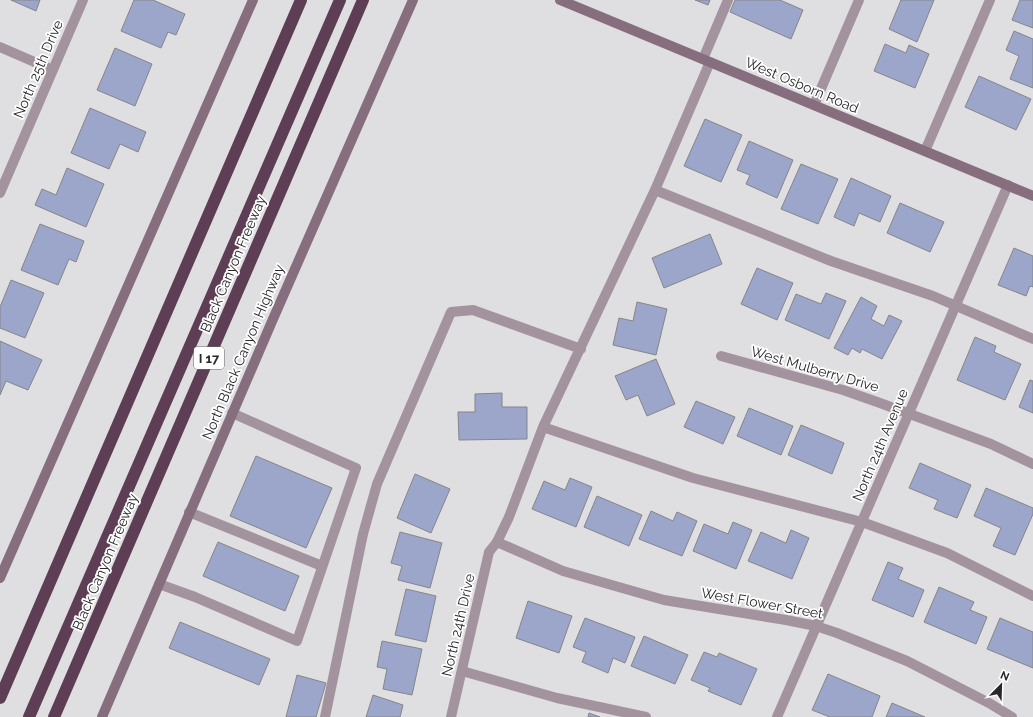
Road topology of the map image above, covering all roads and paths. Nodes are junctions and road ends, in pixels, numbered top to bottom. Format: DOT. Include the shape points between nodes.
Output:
graph roads {
  1 [pos="83,0"];
  2 [pos="253,0"];
  3 [pos="301,0"];
  4 [pos="340,0"];
  5 [pos="364,0"];
  6 [pos="414,0"];
  7 [pos="560,0"];
  8 [pos="728,0"];
  9 [pos="859,0"];
  10 [pos="990,0"];
  11 [pos="575,3"];
  12 [pos="0,47"];
  13 [pos="707,61"];
  14 [pos="53,70"];
  15 [pos="814,105"];
  16 [pos="925,152"];
  17 [pos="2,181"];
  18 [pos="1008,185"];
  19 [pos="655,190"];
  20 [pos="0,193"];
  21 [pos="1033,196"];
  22 [pos="956,306"];
  23 [pos="1033,338"];
  24 [pos="581,349"];
  25 [pos="721,356"];
  26 [pos="232,413"];
  27 [pos="909,414"];
  28 [pos="543,427"];
  29 [pos="1033,464"];
  30 [pos="189,512"];
  31 [pos="862,522"];
  32 [pos="497,542"];
  33 [pos="322,566"];
  34 [pos="0,578"];
  35 [pos="159,584"];
  36 [pos="1033,596"];
  37 [pos="816,626"];
  38 [pos="462,670"];
  39 [pos="0,698"];
  40 [pos="29,717"];
  41 [pos="54,717"];
  42 [pos="102,717"];
  43 [pos="325,717"];
  44 [pos="451,717"];
  45 [pos="646,717"];
  46 [pos="777,717"];
  47 [pos="1012,717"];
  1 -- 14 [label="street, North 25th Drive"];
  2 -- 34 [label="main road"];
  3 -- 39 [label="highway"];
  4 -- 40 [label="highway"];
  5 -- 41 [label="highway, Black Canyon Freeway / I 17"];
  6 -- 26 [label="main road, North Black Canyon Highway"];
  7 -- 11 [label="main road, West Osborn Road"];
  8 -- 13 [label="street, North 24th Drive"];
  9 -- 15 [label="street"];
  10 -- 16 [label="street"];
  11 -- 13 [label="main road, West Osborn Road"];
  12 -- 14 [label="street"];
  13 -- 15 [label="main road, West Osborn Road"];
  13 -- 19 [label="street, North 24th Drive"];
  14 -- 17 [label="street, North 25th Drive"];
  15 -- 16 [label="main road, West Osborn Road"];
  16 -- 18 [label="main road, West Osborn Road"];
  17 -- 20 [label="street, North 25th Drive"];
  18 -- 21 [label="main road, West Osborn Road"];
  18 -- 22 [label="street, North 24th Avenue"];
  19 -- 22 [label="street" via="831,261"];
  19 -- 24 [label="street, North 24th Drive"];
  22 -- 23 [label="street"];
  22 -- 27 [label="street, North 24th Avenue"];
  24 -- 28 [label="street, North 24th Drive"];
  24 -- 43 [label="street" via="473,310 451,312 377,484 363,534"];
  25 -- 27 [label="street, West Mulberry Drive" via="843,390"];
  26 -- 30 [label="main road, North Black Canyon Highway"];
  26 -- 33 [label="street" via="356,468"];
  27 -- 29 [label="street, West Mulberry Drive" via="991,444"];
  27 -- 31 [label="street, North 24th Avenue"];
  28 -- 31 [label="street" via="693,478"];
  28 -- 32 [label="street, North 24th Drive"];
  30 -- 33 [label="street"];
  30 -- 35 [label="main road, North Black Canyon Highway"];
  31 -- 36 [label="street" via="947,552"];
  31 -- 37 [label="street, North 24th Avenue"];
  32 -- 37 [label="street, West Flower Street" via="563,571 664,600"];
  32 -- 38 [label="street, North 24th Drive" via="489,552"];
  33 -- 35 [label="street" via="297,641"];
  35 -- 42 [label="main road, North Black Canyon Highway"];
  37 -- 46 [label="street, North 24th Avenue"];
  37 -- 47 [label="street, West Flower Street" via="908,661"];
  38 -- 44 [label="street, North 24th Drive"];
  38 -- 45 [label="street" via="557,698"];
}
